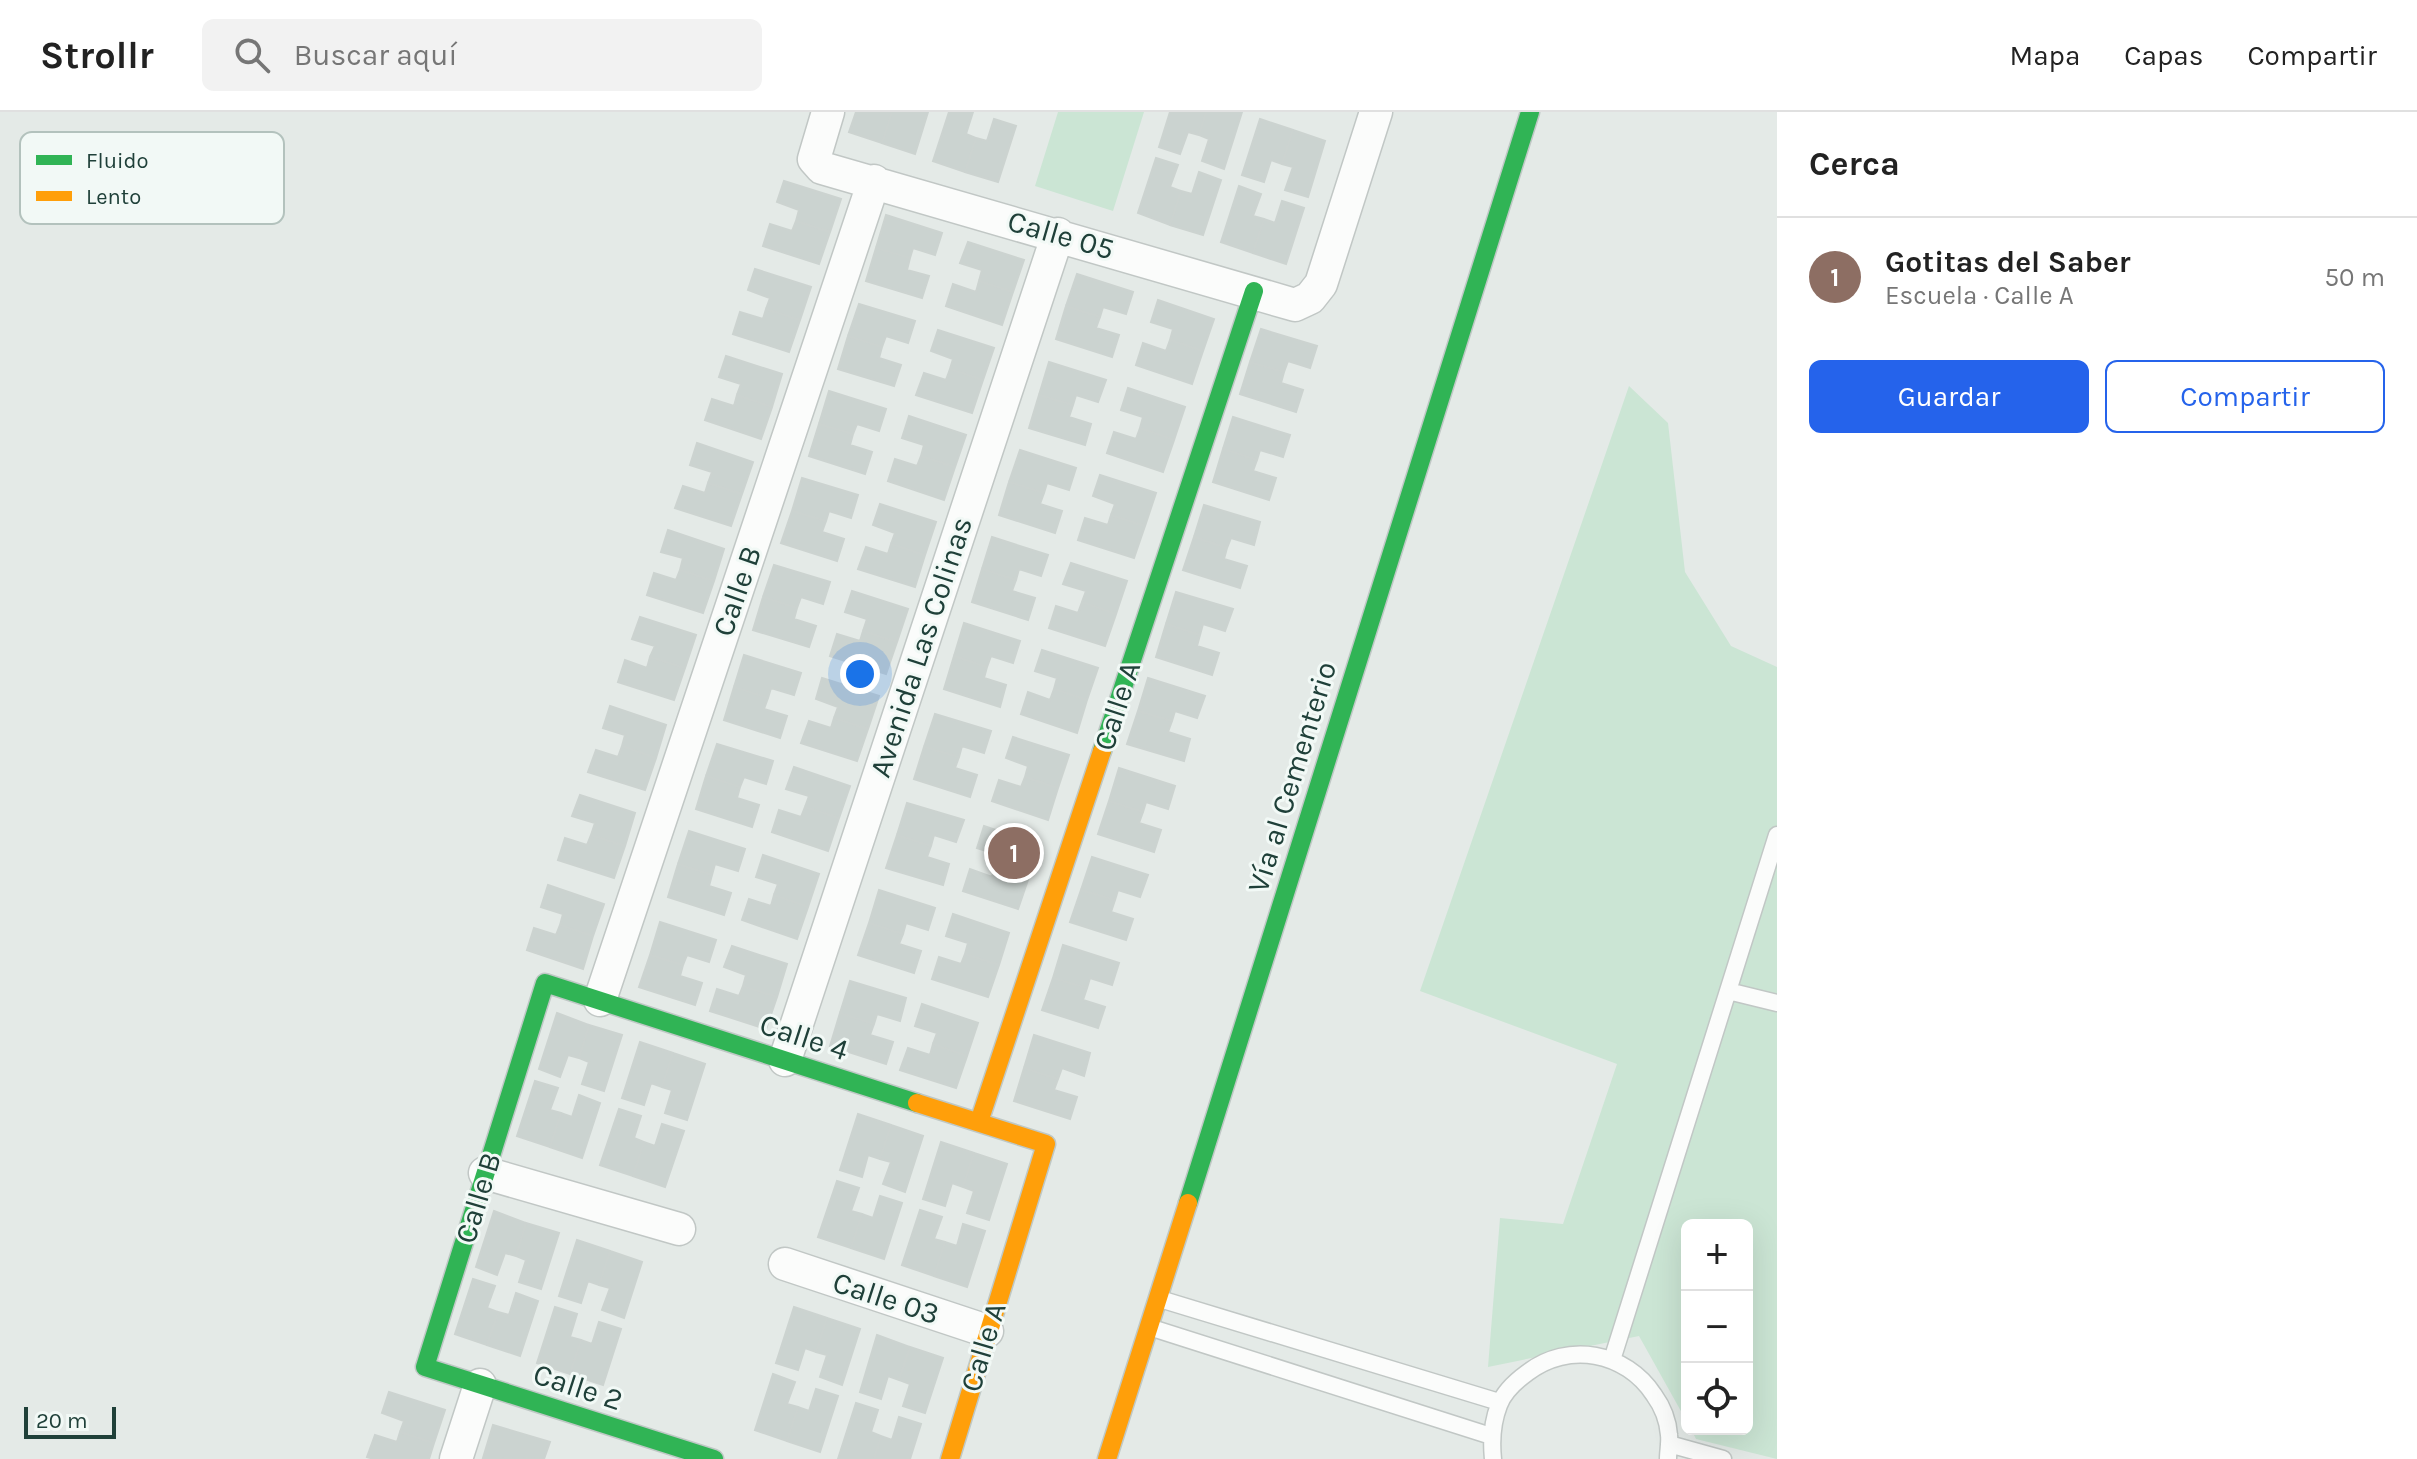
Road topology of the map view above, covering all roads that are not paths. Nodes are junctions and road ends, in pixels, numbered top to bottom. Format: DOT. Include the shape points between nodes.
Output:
graph roads {
  1 [pos="828,112"];
  2 [pos="1530,112"];
  3 [pos="1369,114"];
  4 [pos="874,181"];
  5 [pos="1058,234"];
  6 [pos="1254,291"];
  7 [pos="1777,835"];
  8 [pos="545,983"];
  9 [pos="1728,991"];
  10 [pos="600,1000"];
  11 [pos="1777,1003"];
  12 [pos="785,1060"];
  13 [pos="979,1122"];
  14 [pos="1046,1144"];
  15 [pos="485,1173"];
  16 [pos="679,1229"];
  17 [pos="785,1264"];
  18 [pos="1158,1298"];
  19 [pos="1149,1327"];
  20 [pos="987,1331"];
  21 [pos="1612,1360"];
  22 [pos="425,1367"];
  23 [pos="480,1385"];
  24 [pos="1499,1402"];
  25 [pos="1491,1436"];
  26 [pos="667,1452"];
  27 [pos="1668,1452"];
  28 [pos="456,1459"];
  29 [pos="714,1459"];
  30 [pos="950,1459"];
  31 [pos="1107,1459"];
  32 [pos="1493,1459"];
  33 [pos="1723,1459"];
  1 -- 4 [label="street, Calle 05" via="814,159 822,168"];
  2 -- 18 [label="street, Vía al Cementerio"];
  3 -- 6 [label="street, Calle 05" via="1321,284 1295,305"];
  4 -- 5 [label="street, Calle 05"];
  4 -- 10 [label="street, Calle B"];
  5 -- 6 [label="street, Calle 05"];
  5 -- 12 [label="street, Avenida Las Colinas"];
  6 -- 13 [label="street, Calle A"];
  7 -- 9 [label="lane"];
  8 -- 10 [label="street, Calle 4"];
  8 -- 15 [label="street, Calle B"];
  9 -- 11 [label="lane"];
  9 -- 21 [label="lane"];
  10 -- 12 [label="street, Calle 4"];
  12 -- 13 [label="street, Calle 4"];
  13 -- 14 [label="street, Calle 4"];
  14 -- 20 [label="street, Calle A"];
  15 -- 16 [label="street"];
  15 -- 22 [label="street, Calle B"];
  17 -- 20 [label="street, Calle 03"];
  18 -- 19 [label="street, Vía al Cementerio"];
  18 -- 24 [label="lane"];
  19 -- 25 [label="lane"];
  19 -- 31 [label="street, Vía al Cementerio"];
  20 -- 30 [label="street, Calle A"];
  21 -- 24 [label="lane" via="1594,1354 1565,1355 1537,1365"];
  21 -- 27 [label="lane" via="1645,1381 1661,1405"];
  22 -- 23 [label="street, Calle 2"];
  23 -- 26 [label="street, Calle 2"];
  23 -- 28 [label="street"];
  24 -- 25 [label="lane"];
  25 -- 32 [label="lane"];
  26 -- 29 [label="street, Calle 2"];
  27 -- 33 [label="lane"];
}
